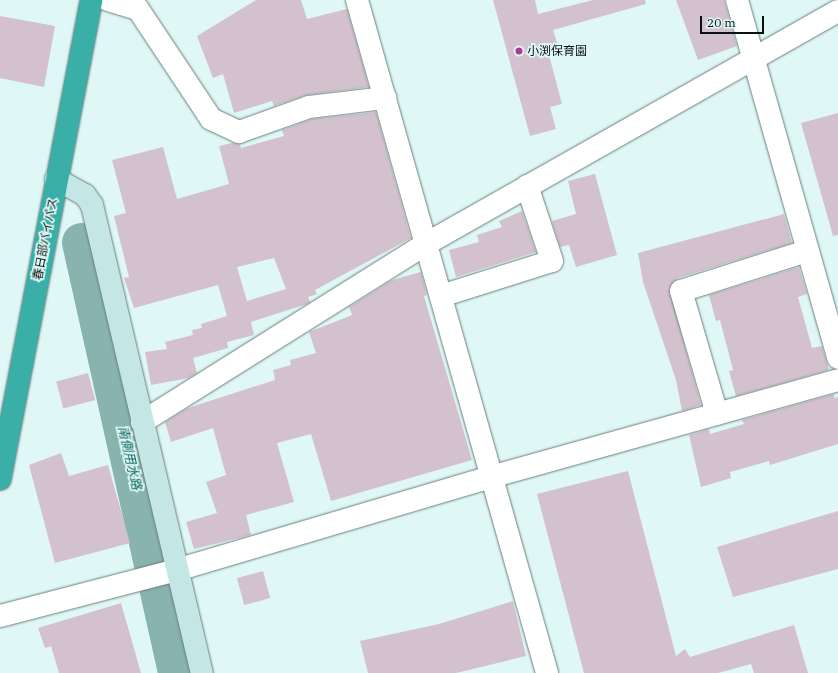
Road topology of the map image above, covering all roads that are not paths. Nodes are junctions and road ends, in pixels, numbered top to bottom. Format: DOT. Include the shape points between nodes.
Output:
graph roads {
  1 [pos="91,0"];
  2 [pos="108,0"];
  3 [pos="357,0"];
  4 [pos="737,0"];
  5 [pos="838,11"];
  6 [pos="752,57"];
  7 [pos="385,98"];
  8 [pos="56,179"];
  9 [pos="527,186"];
  10 [pos="426,244"];
  11 [pos="808,251"];
  12 [pos="441,296"];
  13 [pos="838,358"];
  14 [pos="838,380"];
  15 [pos="717,414"];
  16 [pos="142,422"];
  17 [pos="491,476"];
  18 [pos="0,479"];
  19 [pos="172,571"];
  20 [pos="0,616"];
  21 [pos="202,673"];
  22 [pos="547,673"];
  1 -- 8 [label="highway, 春日部バイパス"];
  2 -- 7 [label="street" via="138,9 211,119 239,132 309,107"];
  3 -- 7 [label="street"];
  4 -- 6 [label="street"];
  5 -- 6 [label="street"];
  6 -- 9 [label="street"];
  6 -- 11 [label="street"];
  7 -- 10 [label="street"];
  8 -- 16 [label="street" via="85,195 92,205"];
  8 -- 18 [label="highway, 春日部バイパス"];
  9 -- 10 [label="street"];
  9 -- 12 [label="street" via="552,261"];
  10 -- 12 [label="street"];
  10 -- 16 [label="street"];
  11 -- 13 [label="street"];
  11 -- 15 [label="street" via="681,291"];
  12 -- 17 [label="street"];
  14 -- 15 [label="street"];
  15 -- 17 [label="street"];
  16 -- 19 [label="street"];
  17 -- 19 [label="street"];
  17 -- 22 [label="street"];
  19 -- 20 [label="street"];
  19 -- 21 [label="street"];
}
